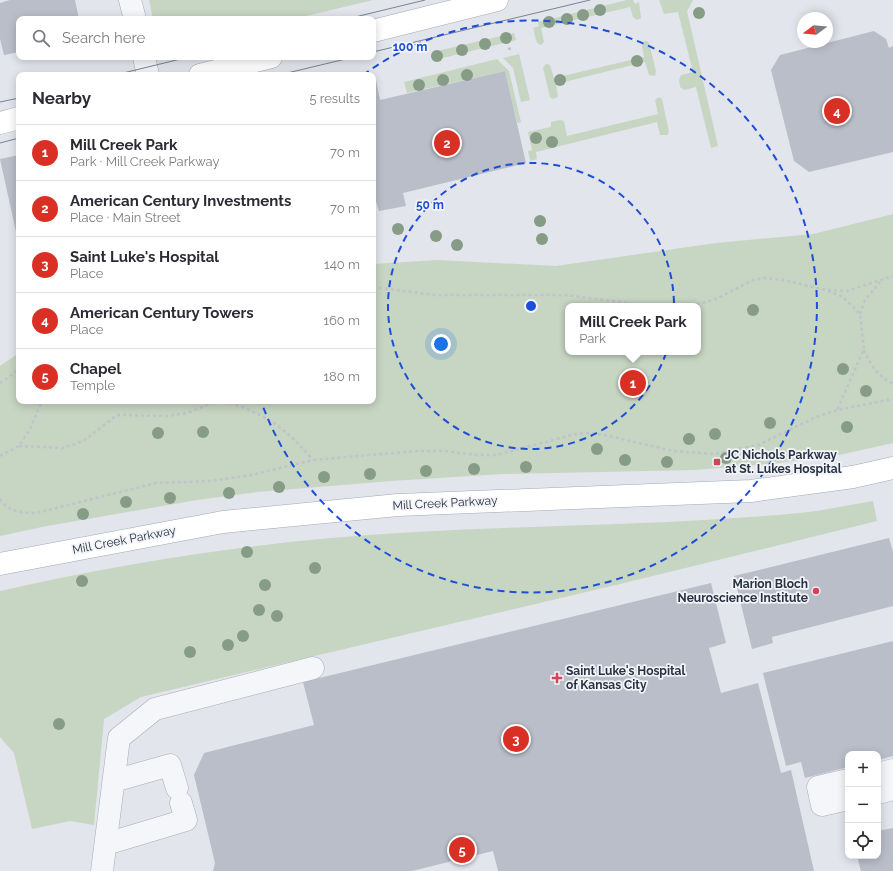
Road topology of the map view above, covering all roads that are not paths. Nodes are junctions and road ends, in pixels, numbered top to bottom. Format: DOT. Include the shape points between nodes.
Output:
graph roads {
  1 [pos="130,0"];
  2 [pos="497,0"];
  3 [pos="134,16"];
  4 [pos="376,30"];
  5 [pos="145,60"];
  6 [pos="259,60"];
  7 [pos="147,72"];
  8 [pos="212,72"];
  9 [pos="16,119"];
  10 [pos="0,123"];
  11 [pos="893,468"];
  12 [pos="0,564"];
  13 [pos="313,668"];
  14 [pos="893,770"];
  15 [pos="881,773"];
  16 [pos="114,781"];
  17 [pos="845,781"];
  18 [pos="893,790"];
  19 [pos="881,792"];
  20 [pos="845,801"];
  21 [pos="106,844"];
  22 [pos="102,871"];
  1 -- 3 [label="street"];
  2 -- 4 [label="main road"];
  5 -- 7 [label="street"];
  6 -- 8 [label="main road"];
  9 -- 10 [label="main road"];
  11 -- 12 [label="main road, Mill Creek Parkway" via="853,477 751,491 398,505 222,522"];
  13 -- 16 [label="street" via="155,709 119,738"];
  14 -- 15 [label="street"];
  16 -- 21 [label="street"];
  16 -- 21 [label="street" via="170,765 186,820"];
  17 -- 20 [label="street" via="818,787 822,805"];
  18 -- 19 [label="street"];
  21 -- 22 [label="street"];
}
